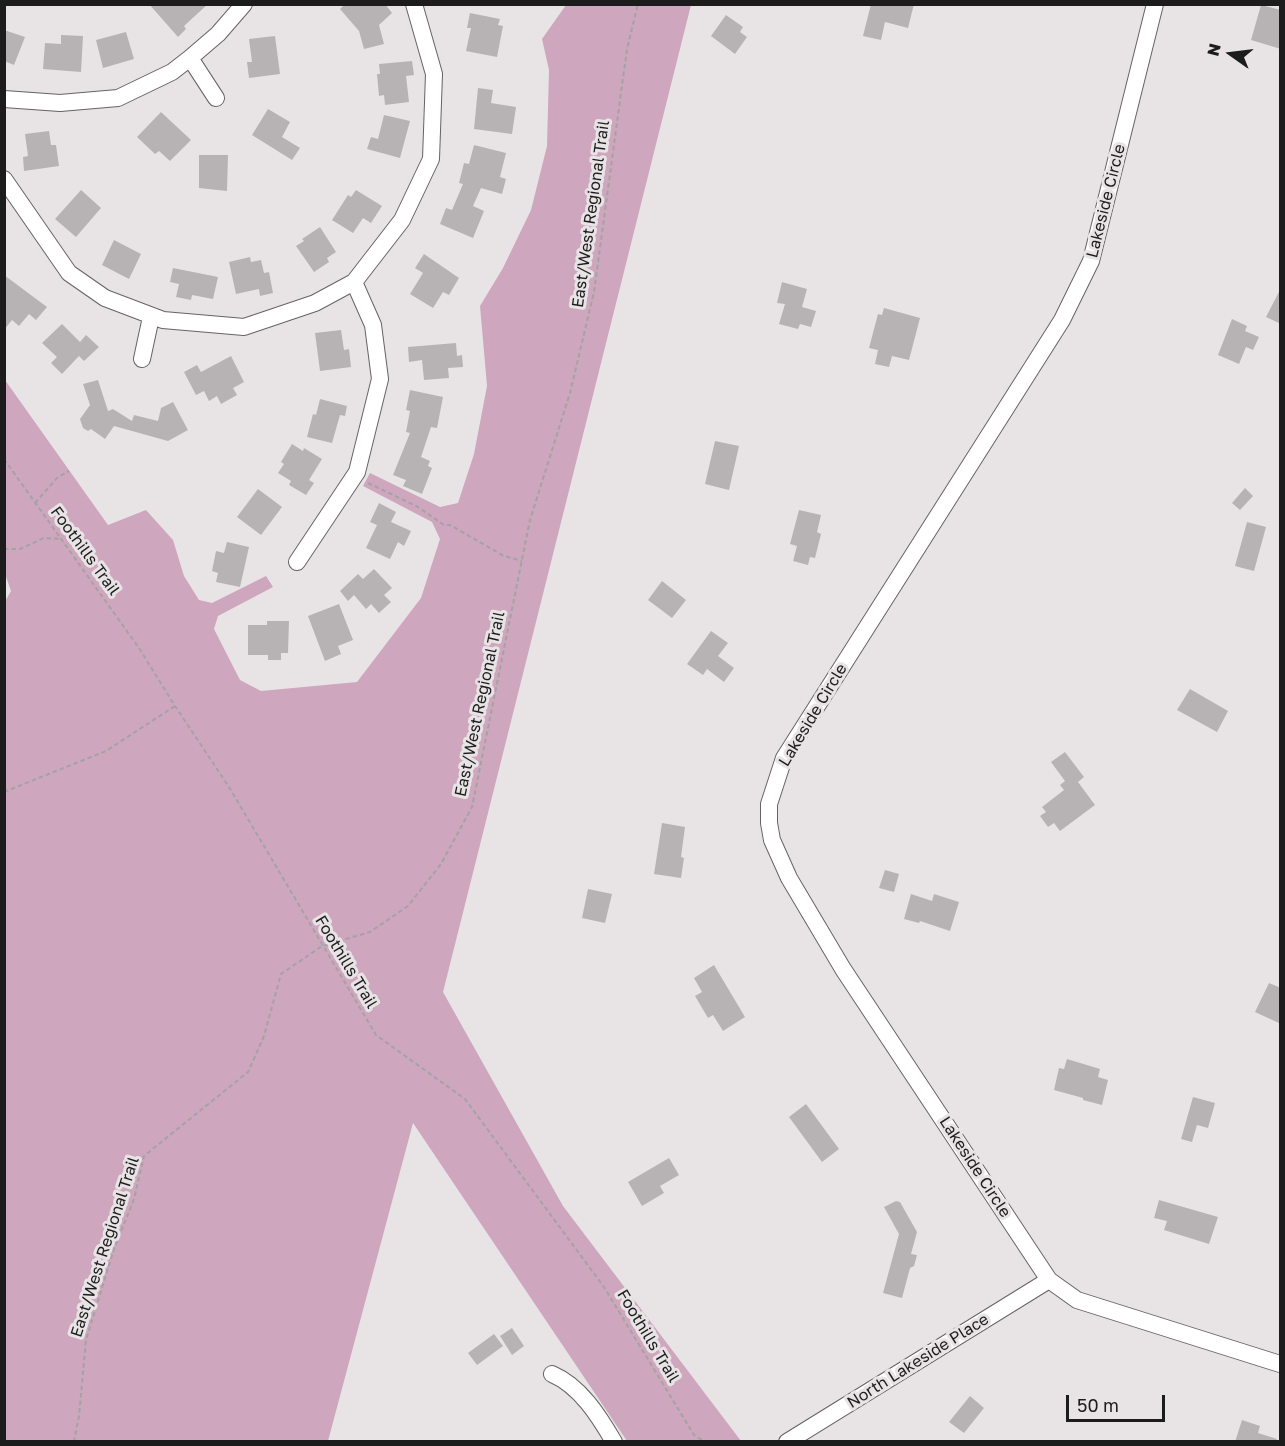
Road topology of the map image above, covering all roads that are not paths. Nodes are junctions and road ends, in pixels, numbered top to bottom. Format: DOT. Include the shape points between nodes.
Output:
graph roads {
  1 [pos="244,4"];
  2 [pos="414,4"];
  3 [pos="1155,4"];
  4 [pos="190,58"];
  5 [pos="216,98"];
  6 [pos="4,99"];
  7 [pos="4,179"];
  8 [pos="354,282"];
  9 [pos="151,317"];
  10 [pos="142,359"];
  11 [pos="297,562"];
  12 [pos="1049,1280"];
  13 [pos="1281,1364"];
  14 [pos="552,1374"];
  15 [pos="614,1442"];
  16 [pos="787,1442"];
  1 -- 4 [label="street"];
  2 -- 8 [label="street" via="434,74 431,159 402,220"];
  3 -- 12 [label="street, Lakeside Circle" via="1091,261 1062,320 784,758 769,804 772,840 799,895 843,969"];
  4 -- 5 [label="street"];
  4 -- 6 [label="street" via="172,72 118,98 60,103"];
  7 -- 9 [label="street" via="69,273 105,298"];
  8 -- 9 [label="street" via="315,303 244,327"];
  8 -- 11 [label="street" via="373,325 380,379 356,474"];
  9 -- 10 [label="street"];
  12 -- 13 [label="street, Lakeside Circle" via="1077,1300"];
  12 -- 16 [label="street, North Lakeside Place"];
  14 -- 15 [label="street" via="567,1380"];
}
